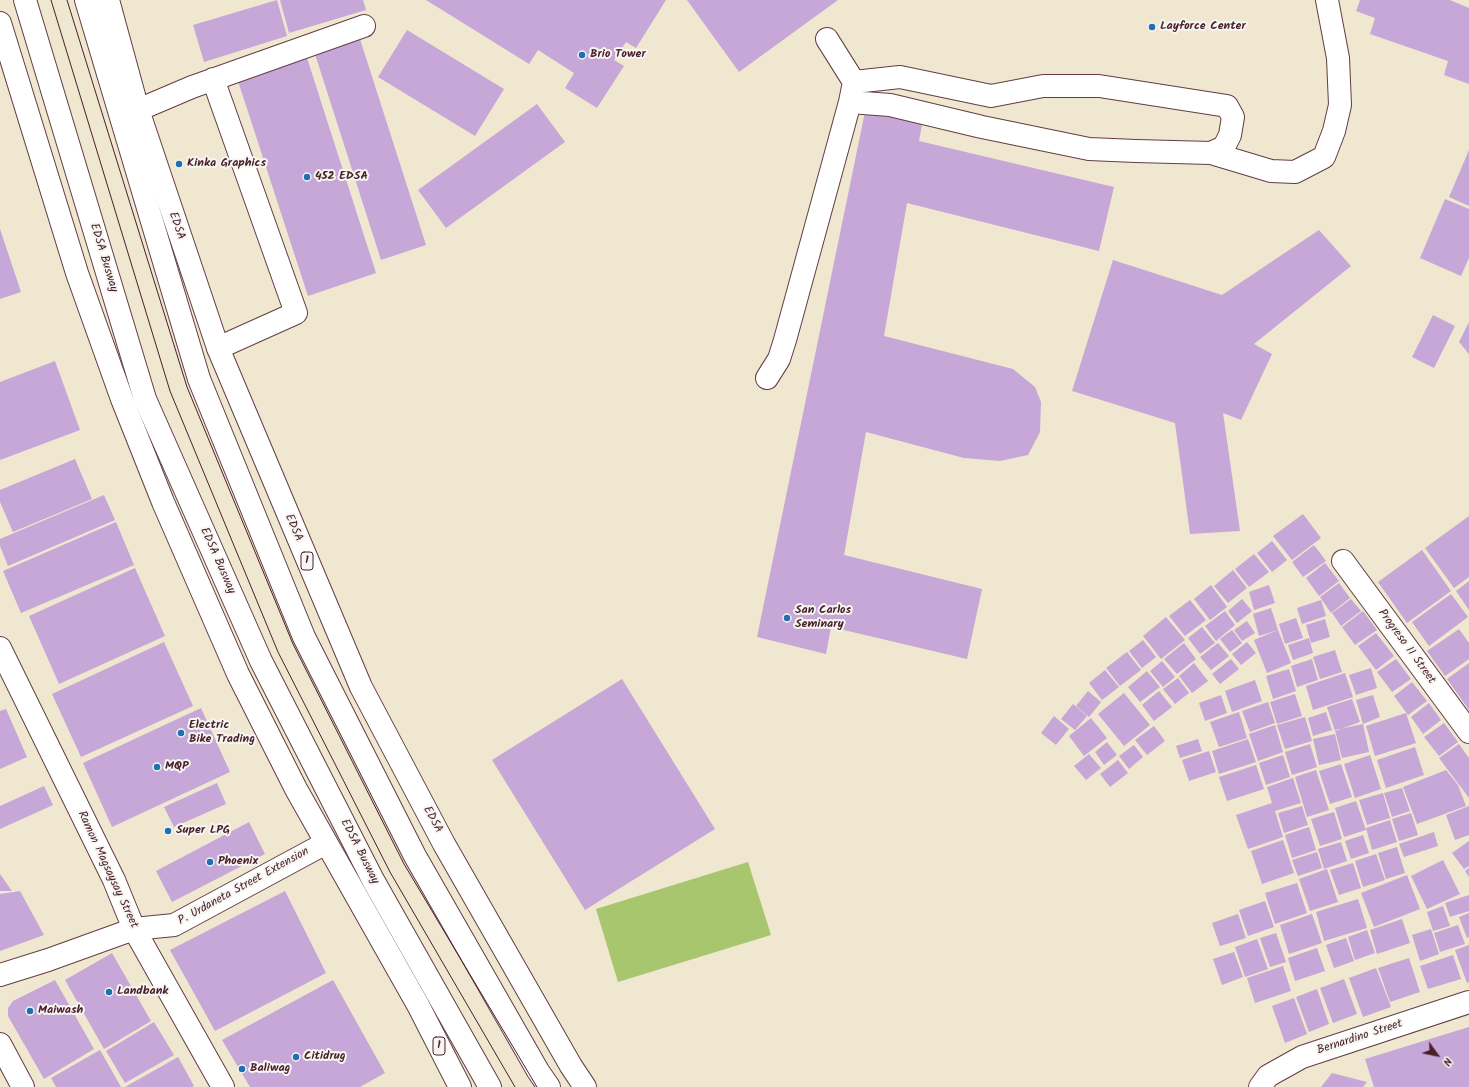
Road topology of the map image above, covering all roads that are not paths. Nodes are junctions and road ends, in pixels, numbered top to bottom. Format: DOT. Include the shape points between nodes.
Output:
graph roads {
  1 [pos="25,0"];
  2 [pos="86,0"];
  3 [pos="108,0"];
  4 [pos="1327,0"];
  5 [pos="0,23"];
  6 [pos="364,26"];
  7 [pos="827,39"];
  8 [pos="213,79"];
  9 [pos="852,92"];
  10 [pos="991,96"];
  11 [pos="138,110"];
  12 [pos="982,127"];
  13 [pos="1211,154"];
  14 [pos="218,348"];
  15 [pos="767,378"];
  16 [pos="1343,561"];
  17 [pos="0,648"];
  18 [pos="1469,732"];
  19 [pos="326,843"];
  20 [pos="134,929"];
  21 [pos="0,975"];
  22 [pos="1469,1002"];
  23 [pos="0,1044"];
  24 [pos="23,1087"];
  25 [pos="223,1087"];
  26 [pos="460,1087"];
  27 [pos="490,1087"];
  28 [pos="549,1087"];
  29 [pos="585,1087"];
  30 [pos="1260,1087"];
  1 -- 27 [label="main road, EDSA Busway" via="145,398 261,661 373,880"];
  2 -- 28 [label="main road" via="199,379 304,637 416,856"];
  3 -- 11 [label="main road, EDSA / 1"];
  4 -- 13 [label="main road" via="1338,58 1340,105 1324,157 1295,172 1271,171"];
  5 -- 19 [label="main road, 1" via="77,273 122,399 163,502 238,674"];
  6 -- 8 [label="main road"];
  7 -- 9 [label="main road"];
  8 -- 11 [label="main road"];
  8 -- 14 [label="main road" via="296,313"];
  9 -- 10 [label="main road" via="900,77"];
  9 -- 12 [label="main road"];
  9 -- 15 [label="main road" via="785,340 779,359"];
  10 -- 12 [label="main road"];
  10 -- 13 [label="main road" via="1043,86 1099,86 1227,106 1233,117 1230,135 1224,147"];
  11 -- 14 [label="main road, EDSA / 1"];
  12 -- 13 [label="main road" via="1089,149"];
  14 -- 29 [label="main road, EDSA / 1" via="361,687 444,844"];
  16 -- 18 [label="main road, Progreso II Street"];
  17 -- 20 [label="main road, Ramon Magsaysay Street" via="114,880"];
  19 -- 20 [label="main road, P. Urdaneta Street Extension" via="174,925"];
  19 -- 26 [label="main road, 1" via="418,1005"];
  20 -- 21 [label="main road, P. Urdaneta Street Extension"];
  20 -- 25 [label="main road, Ramon Magsaysay Street"];
  22 -- 30 [label="main road, Bernardino Street" via="1302,1057 1268,1076"];
  23 -- 24 [label="main road"];
}
